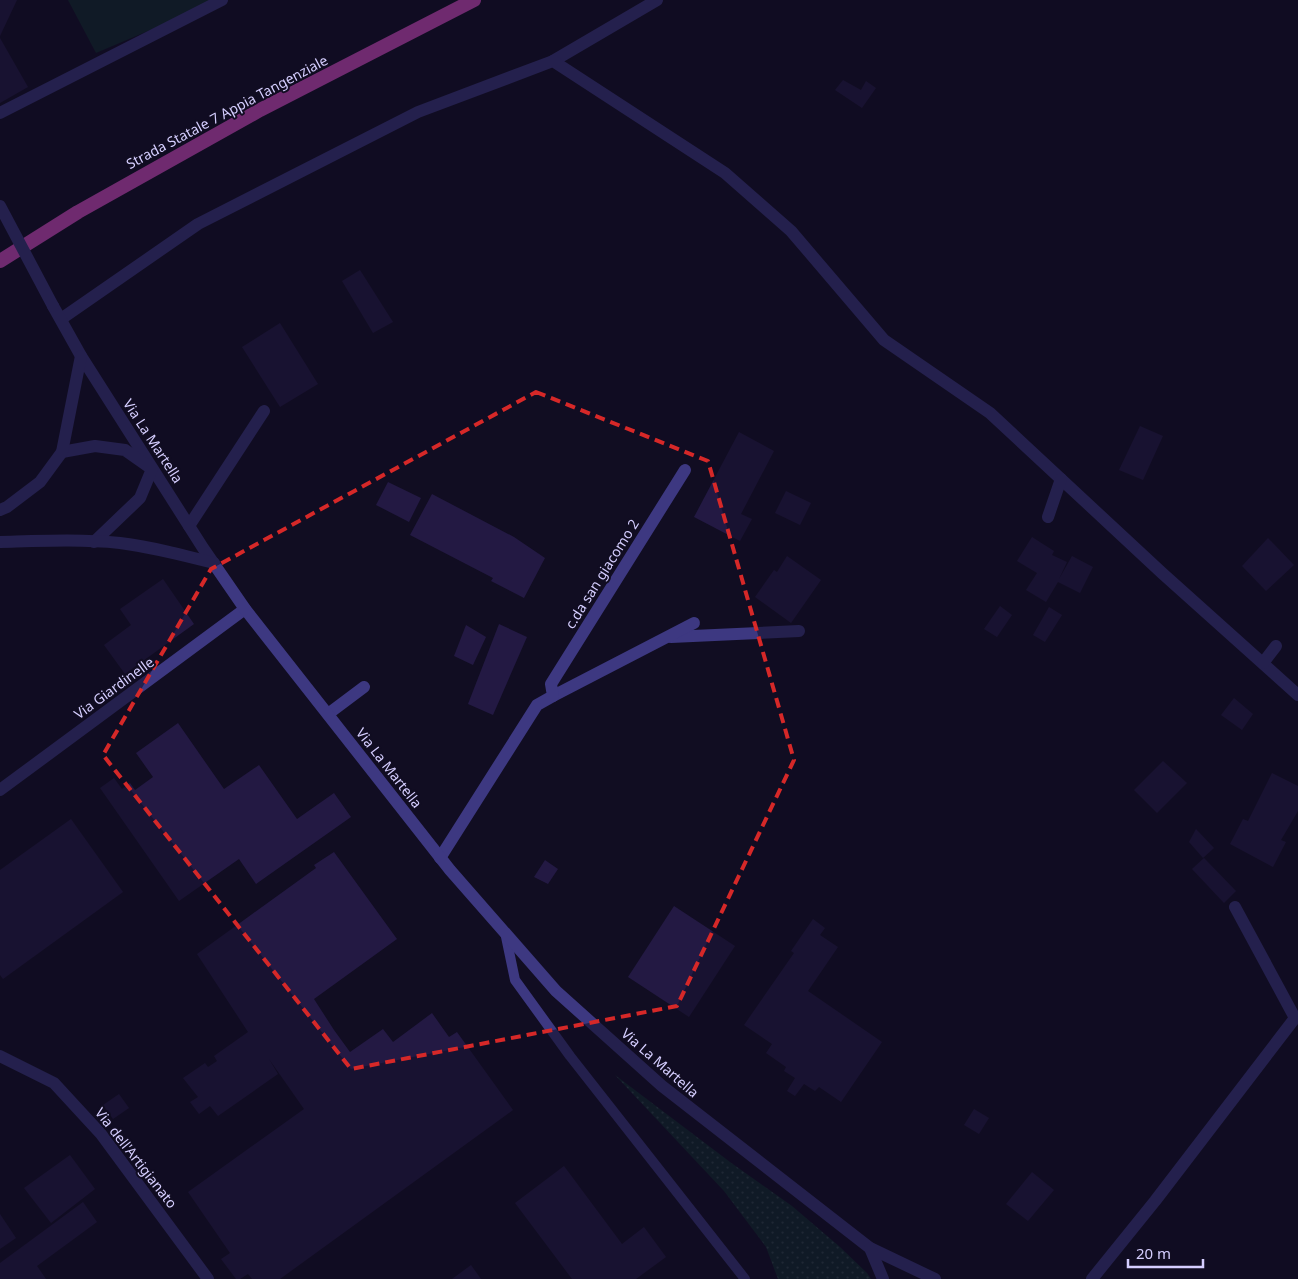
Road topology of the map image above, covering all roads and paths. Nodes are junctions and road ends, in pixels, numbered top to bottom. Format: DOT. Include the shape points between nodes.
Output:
graph roads {
  1 [pos="222,0"];
  2 [pos="474,0"];
  3 [pos="657,0"];
  4 [pos="553,61"];
  5 [pos="0,113"];
  6 [pos="0,206"];
  7 [pos="0,261"];
  8 [pos="61,319"];
  9 [pos="81,356"];
  10 [pos="264,411"];
  11 [pos="62,452"];
  12 [pos="152,469"];
  13 [pos="685,470"];
  14 [pos="1061,478"];
  15 [pos="0,510"];
  16 [pos="1048,517"];
  17 [pos="189,526"];
  18 [pos="0,542"];
  19 [pos="94,542"];
  20 [pos="214,563"];
  21 [pos="245,609"];
  22 [pos="694,623"];
  23 [pos="799,631"];
  24 [pos="666,638"];
  25 [pos="1276,646"];
  26 [pos="1262,663"];
  27 [pos="364,687"];
  28 [pos="1298,695"];
  29 [pos="553,696"];
  30 [pos="328,714"];
  31 [pos="0,790"];
  32 [pos="440,858"];
  33 [pos="1235,907"];
  34 [pos="504,931"];
  35 [pos="1296,1018"];
  36 [pos="0,1056"];
  37 [pos="870,1248"];
  38 [pos="208,1279"];
  39 [pos="745,1279"];
  40 [pos="882,1279"];
  41 [pos="935,1279"];
  42 [pos="1092,1279"];
  1 -- 5 [label="street"];
  2 -- 7 [label="highway, Strada Statale 7 Appia Tangenziale" via="260,110 78,212"];
  3 -- 4 [label="street"];
  4 -- 8 [label="street" via="418,112 198,224"];
  4 -- 14 [label="street" via="724,172 791,231 884,340 990,413"];
  6 -- 8 [label="street, Via La Martella, bridge"];
  8 -- 9 [label="street, Via La Martella"];
  9 -- 11 [label="street"];
  9 -- 12 [label="street, Via La Martella"];
  10 -- 17 [label="street"];
  11 -- 12 [label="street" via="95,446 124,450"];
  11 -- 15 [label="street" via="40,482"];
  12 -- 17 [label="street, Via La Martella"];
  12 -- 19 [label="street" via="140,498"];
  13 -- 29 [label="street, c.da san giacomo 2" via="551,684"];
  14 -- 16 [label="street"];
  14 -- 26 [label="street"];
  17 -- 20 [label="street, Via La Martella"];
  18 -- 19 [label="street"];
  19 -- 20 [label="street" via="165,551"];
  20 -- 21 [label="street, Via La Martella"];
  21 -- 30 [label="street, Via La Martella"];
  21 -- 31 [label="street, Via Giardinelle"];
  22 -- 24 [label="street"];
  23 -- 24 [label="street"];
  24 -- 29 [label="street"];
  25 -- 26 [label="street"];
  26 -- 28 [label="street"];
  27 -- 30 [label="street"];
  29 -- 32 [label="street" via="537,705"];
  30 -- 32 [label="street, Via La Martella"];
  32 -- 34 [label="street, Via La Martella"];
  33 -- 35 [label="street"];
  34 -- 37 [label="street, Via La Martella" via="556,991 662,1086"];
  34 -- 39 [label="lane" via="515,980 570,1056"];
  35 -- 42 [label="street"];
  36 -- 38 [label="street, Via dell'Artigianato" via="54,1084 101,1134"];
  37 -- 40 [label="street"];
  37 -- 41 [label="street, Via La Martella"];
}
